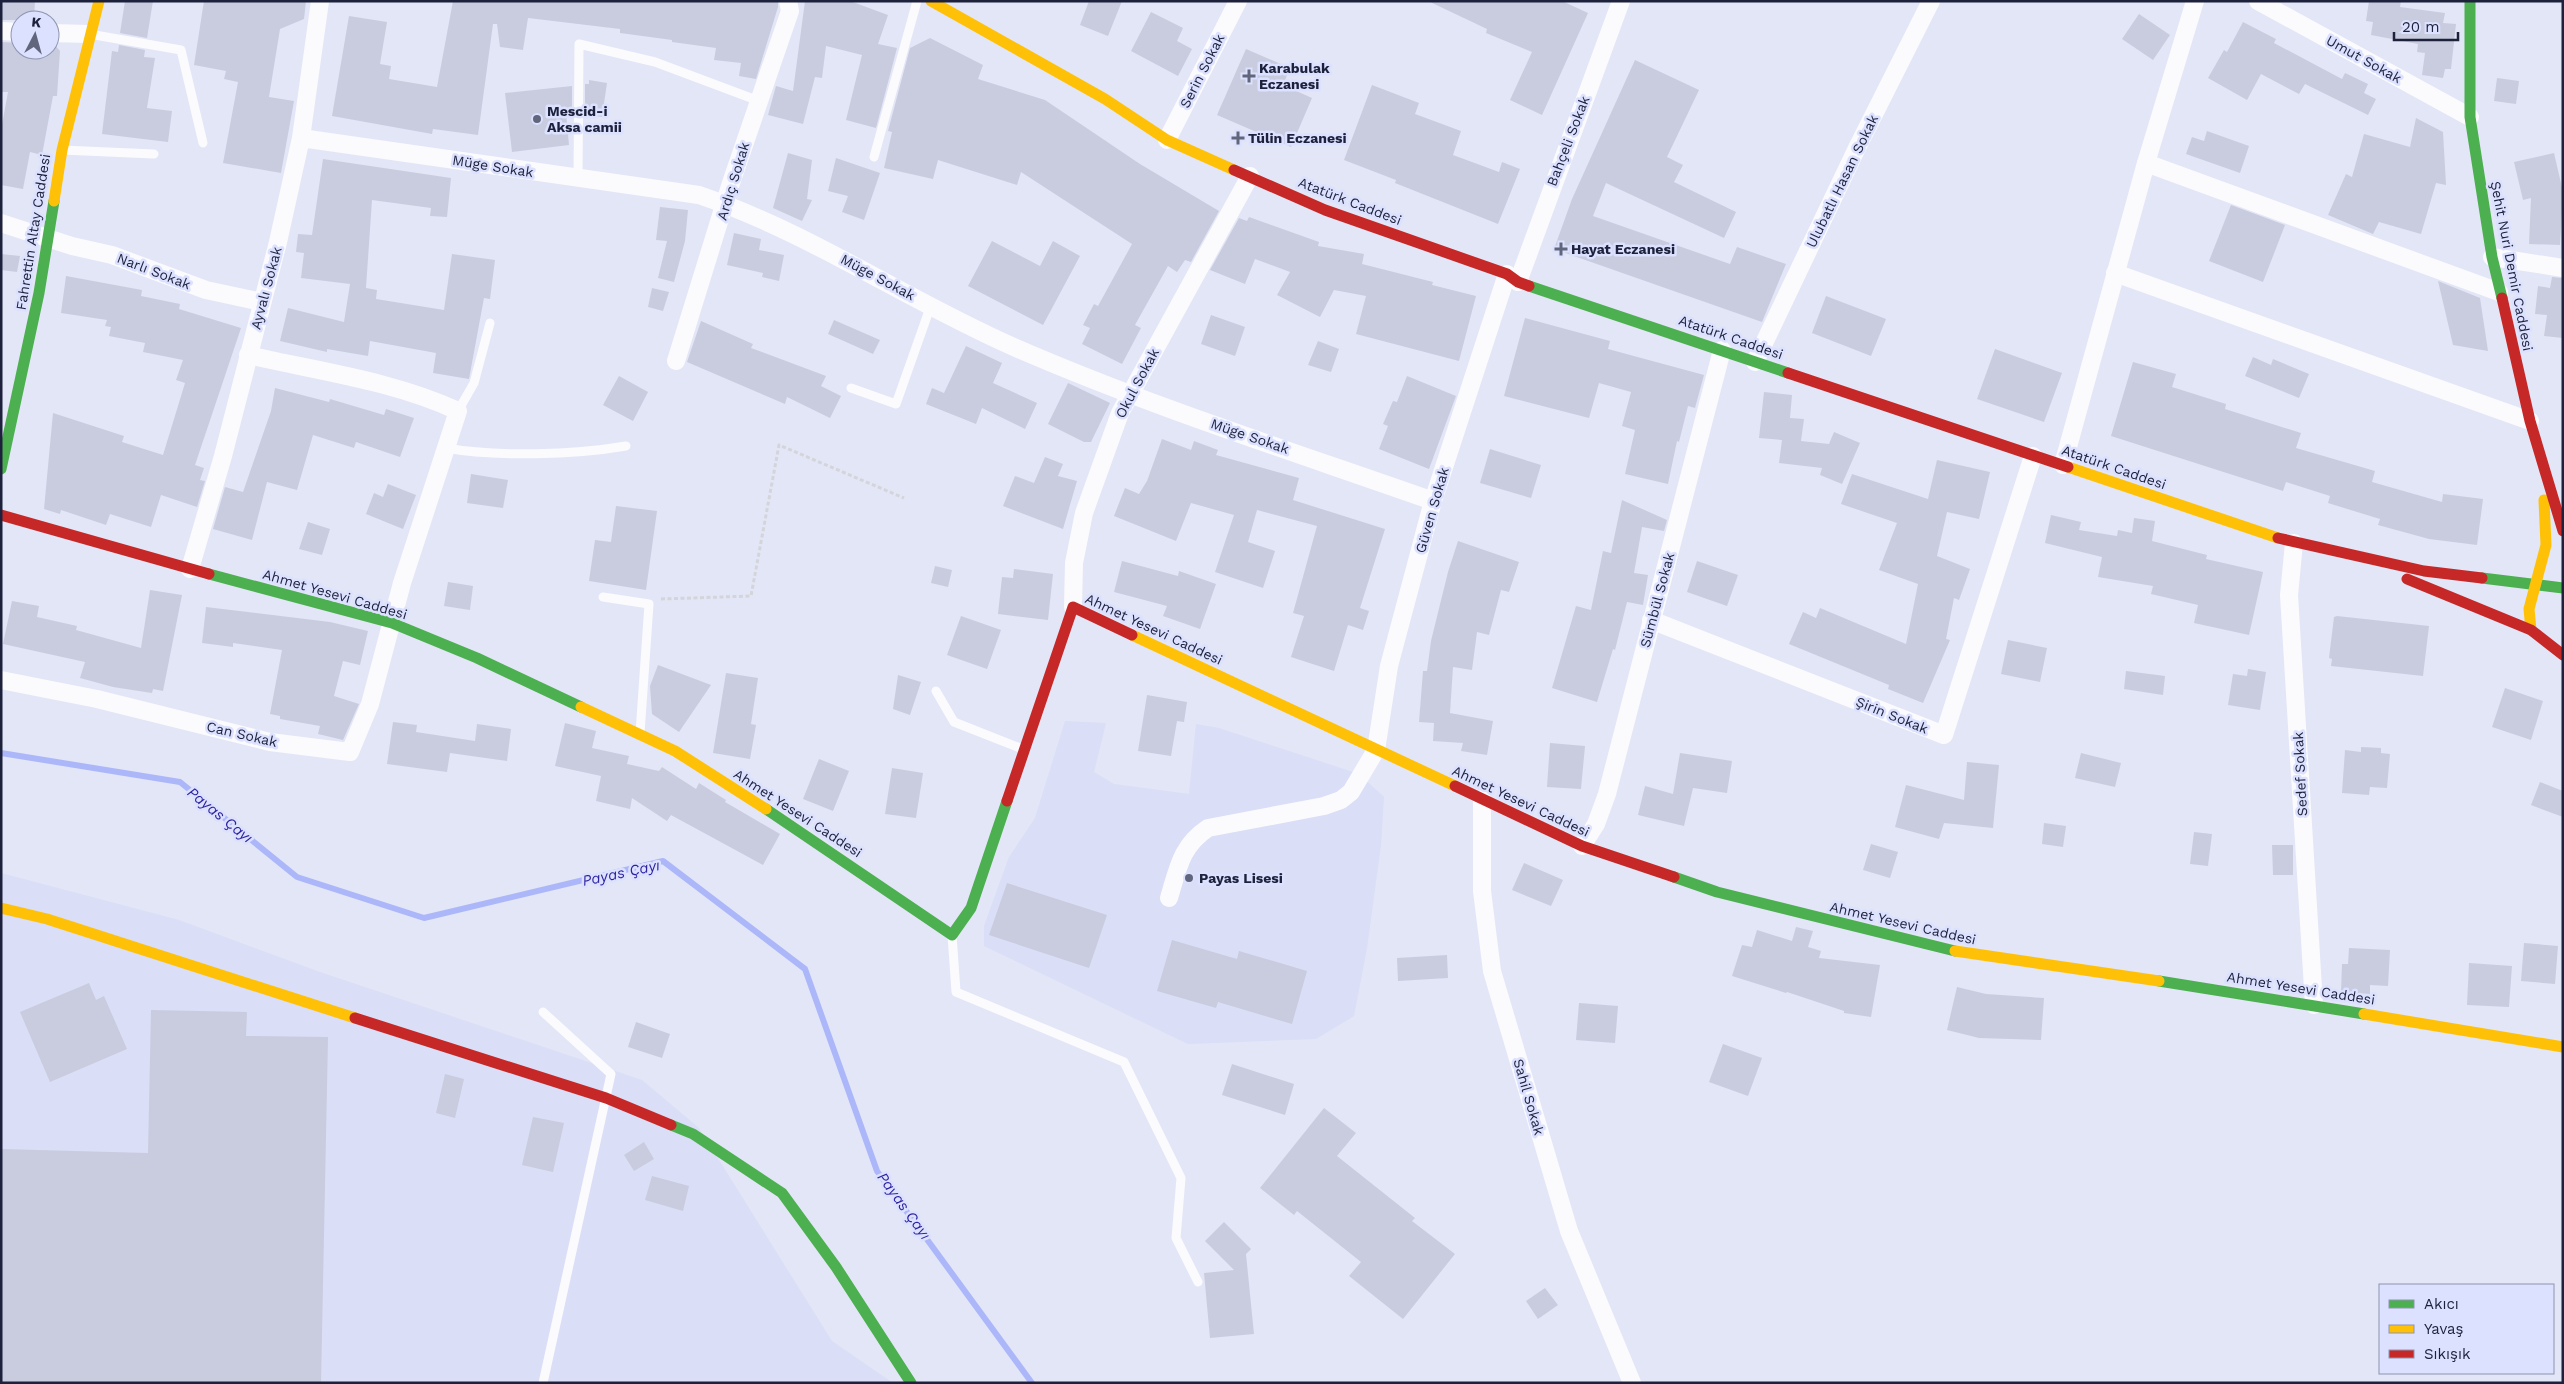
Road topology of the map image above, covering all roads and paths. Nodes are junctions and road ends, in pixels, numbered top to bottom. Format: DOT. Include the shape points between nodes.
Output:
graph roads {
  1 [pos="99,1"];
  2 [pos="320,1"];
  3 [pos="788,1"];
  4 [pos="916,1"];
  5 [pos="931,1"];
  6 [pos="1238,1"];
  7 [pos="1621,1"];
  8 [pos="1931,1"];
  9 [pos="2195,1"];
  10 [pos="2258,1"];
  11 [pos="2470,1"];
  12 [pos="60,33"];
  13 [pos="89,34"];
  14 [pos="759,101"];
  15 [pos="2470,117"];
  16 [pos="301,138"];
  17 [pos="1167,140"];
  18 [pos="203,143"];
  19 [pos="62,150"];
  20 [pos="154,154"];
  21 [pos="874,157"];
  22 [pos="2146,163"];
  23 [pos="1250,176"];
  24 [pos="578,179"];
  25 [pos="726,204"];
  26 [pos="1,223"];
  27 [pos="46,237"];
  28 [pos="2492,257"];
  29 [pos="2563,268"];
  30 [pos="2115,273"];
  31 [pos="1512,278"];
  32 [pos="2499,292"];
  33 [pos="262,302"];
  34 [pos="931,305"];
  35 [pos="490,323"];
  36 [pos="1722,350"];
  37 [pos="248,355"];
  38 [pos="676,361"];
  39 [pos="1755,362"];
  40 [pos="851,388"];
  41 [pos="1130,394"];
  42 [pos="458,411"];
  43 [pos="2530,421"];
  44 [pos="2536,442"];
  45 [pos="626,446"];
  46 [pos="445,448"];
  47 [pos="2034,456"];
  48 [pos="2063,465"];
  49 [pos="1,470"];
  50 [pos="904,498"];
  51 [pos="1433,501"];
  52 [pos="1,515"];
  53 [pos="2562,525"];
  54 [pos="2294,543"];
  55 [pos="190,569"];
  56 [pos="2536,585"];
  57 [pos="2563,588"];
  58 [pos="603,598"];
  59 [pos="649,604"];
  60 [pos="1073,607"];
  61 [pos="1651,620"];
  62 [pos="392,623"];
  63 [pos="2531,630"];
  64 [pos="2560,652"];
  65 [pos="1,680"];
  66 [pos="936,691"];
  67 [pos="640,733"];
  68 [pos="1025,750"];
  69 [pos="1376,750"];
  70 [pos="1482,799"];
  71 [pos="1582,846"];
  72 [pos="1169,898"];
  73 [pos="1,908"];
  74 [pos="952,935"];
  75 [pos="2314,1005"];
  76 [pos="543,1012"];
  77 [pos="2563,1047"];
  78 [pos="606,1098"];
  79 [pos="1198,1282"];
  80 [pos="543,1383"];
  81 [pos="911,1383"];
  82 [pos="1632,1383"];
  1 -- 13 [label="street, Fahrettin Altay Caddesi"];
  2 -- 16 [label="street, Ayvalı Sokak"];
  3 -- 14 [label="street, Ardıç Sokak" via="790,12"];
  4 -- 21 [label="lane"];
  5 -- 17 [label="street, Atatürk Caddesi" via="1105,99"];
  6 -- 17 [label="street, Serin Sokak"];
  7 -- 31 [label="street, Bahçeli Sokak"];
  8 -- 39 [label="street, Ulubatlı Hasan Sokak"];
  9 -- 22 [label="street"];
  10 -- 15 [label="street, Umut Sokak"];
  11 -- 15 [label="street, Şehit Nuri Demir Caddesi"];
  12 -- 13 [label="street"];
  13 -- 18 [label="lane" via="181,50"];
  13 -- 19 [label="street, Fahrettin Altay Caddesi"];
  14 -- 24 [label="lane" via="655,62 579,44"];
  14 -- 25 [label="street, Ardıç Sokak"];
  15 -- 28 [label="street, Şehit Nuri Demir Caddesi"];
  16 -- 24 [label="street, Müge Sokak"];
  16 -- 33 [label="street, Ayvalı Sokak"];
  17 -- 23 [label="street, Atatürk Caddesi"];
  19 -- 20 [label="lane"];
  19 -- 27 [label="street, Fahrettin Altay Caddesi"];
  22 -- 30 [label="street"];
  22 -- 32 [label="street"];
  23 -- 31 [label="street, Atatürk Caddesi" via="1325,210"];
  23 -- 41 [label="street, Okul Sokak"];
  24 -- 25 [label="street, Müge Sokak" via="699,195"];
  25 -- 34 [label="street, Müge Sokak" via="818,246"];
  25 -- 38 [label="street, Ardıç Sokak"];
  26 -- 27 [label="street, Narlı Sokak"];
  27 -- 33 [label="street, Narlı Sokak" via="112,255 206,290"];
  27 -- 49 [label="street, Fahrettin Altay Caddesi" via="40,293"];
  28 -- 29 [label="street"];
  28 -- 32 [label="street, Şehit Nuri Demir Caddesi"];
  30 -- 43 [label="street"];
  30 -- 48 [label="street"];
  31 -- 36 [label="street, Atatürk Caddesi"];
  31 -- 51 [label="street, Güven Sokak"];
  32 -- 43 [label="street, Şehit Nuri Demir Caddesi"];
  33 -- 37 [label="street, Ayvalı Sokak"];
  34 -- 40 [label="lane" via="896,404"];
  34 -- 41 [label="street, Müge Sokak" via="1014,347"];
  35 -- 42 [label="lane" via="474,383"];
  36 -- 39 [label="street, Atatürk Caddesi"];
  36 -- 61 [label="street, Sümbül Sokak"];
  37 -- 42 [label="street" via="394,387"];
  37 -- 55 [label="street, Ayvalı Sokak"];
  39 -- 47 [label="street, Atatürk Caddesi"];
  41 -- 51 [label="street, Müge Sokak"];
  41 -- 60 [label="street, Okul Sokak" via="1084,513 1074,563"];
  42 -- 46 [label="street"];
  43 -- 44 [label="street, Şehit Nuri Demir Caddesi"];
  44 -- 53 [label="street, Şehit Nuri Demir Caddesi"];
  44 -- 56 [label="street" via="2546,516 2543,558"];
  45 -- 46 [label="lane" via="587,452 468,452"];
  46 -- 62 [label="street"];
  47 -- 48 [label="street, Atatürk Caddesi"];
  47 -- 61 [label="street, Şirin Sokak" via="1944,736"];
  48 -- 54 [label="street, Atatürk Caddesi"];
  50 -- 59 [label="path" via="779,445 751,596 667,597"];
  51 -- 69 [label="street, Güven Sokak" via="1389,666"];
  52 -- 55 [label="street, Ahmet Yesevi Caddesi"];
  54 -- 56 [label="street, Atatürk Caddesi" via="2424,571"];
  54 -- 63 [label="street" via="2431,587"];
  54 -- 75 [label="street, Sedef Sokak" via="2289,595"];
  55 -- 62 [label="street, Ahmet Yesevi Caddesi"];
  56 -- 57 [label="street, Atatürk Caddesi"];
  56 -- 63 [label="street" via="2529,609"];
  58 -- 59 [label="lane"];
  59 -- 67 [label="lane"];
  60 -- 68 [label="street, Ahmet Yesevi Caddesi"];
  60 -- 69 [label="street, Ahmet Yesevi Caddesi"];
  61 -- 71 [label="street, Sümbül Sokak" via="1607,794 1596,824"];
  62 -- 65 [label="street, Can Sokak" via="370,704 350,752 270,742 97,699"];
  62 -- 67 [label="street, Ahmet Yesevi Caddesi"];
  63 -- 64 [label="street"];
  66 -- 68 [label="lane" via="954,722"];
  67 -- 74 [label="street, Ahmet Yesevi Caddesi" via="675,751 790,824"];
  68 -- 74 [label="street, Ahmet Yesevi Caddesi" via="971,908"];
  69 -- 70 [label="street, Ahmet Yesevi Caddesi"];
  69 -- 72 [label="street" via="1351,792 1340,800 1324,806 1208,828 1193,838 1182,858"];
  70 -- 71 [label="street, Ahmet Yesevi Caddesi"];
  70 -- 82 [label="street, Sahil Sokak" via="1482,890 1492,971 1569,1231"];
  71 -- 75 [label="street, Ahmet Yesevi Caddesi" via="1717,892 1963,953"];
  73 -- 78 [label="street" via="47,919"];
  74 -- 79 [label="lane" via="956,992 1124,1062 1181,1178 1176,1238"];
  75 -- 77 [label="street, Ahmet Yesevi Caddesi"];
  76 -- 78 [label="lane" via="611,1074"];
  78 -- 80 [label="lane"];
  78 -- 81 [label="street" via="694,1134 782,1193 836,1268"];
}
